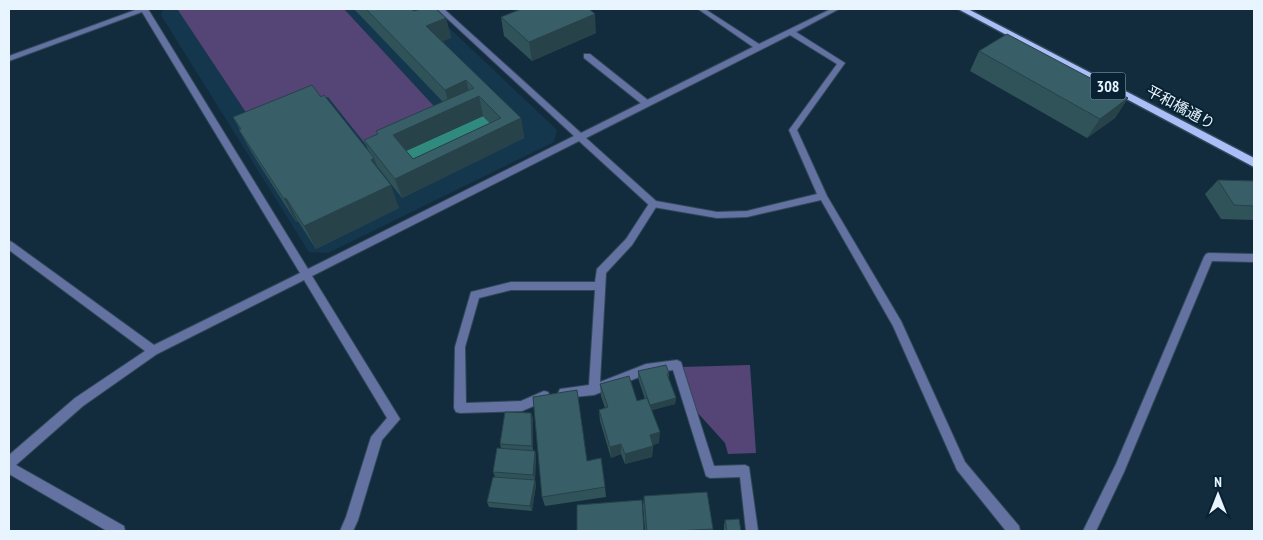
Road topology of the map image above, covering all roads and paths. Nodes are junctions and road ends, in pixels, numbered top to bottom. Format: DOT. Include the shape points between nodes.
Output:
graph roads {
  1 [pos="144,9"];
  2 [pos="440,9"];
  3 [pos="701,9"];
  4 [pos="836,9"];
  5 [pos="962,9"];
  6 [pos="791,32"];
  7 [pos="758,47"];
  8 [pos="587,56"];
  9 [pos="9,59"];
  10 [pos="646,103"];
  11 [pos="578,137"];
  12 [pos="1254,163"];
  13 [pos="823,196"];
  14 [pos="653,204"];
  15 [pos="9,245"];
  16 [pos="1254,258"];
  17 [pos="306,273"];
  18 [pos="600,286"];
  19 [pos="153,350"];
  20 [pos="594,390"];
  21 [pos="9,463"];
  22 [pos="9,468"];
  23 [pos="119,531"];
  24 [pos="346,531"];
  25 [pos="752,531"];
  26 [pos="1014,531"];
  27 [pos="1089,531"];
  1 -- 9 [label="street"];
  1 -- 17 [label="street"];
  2 -- 11 [label="street"];
  3 -- 7 [label="street"];
  4 -- 6 [label="street"];
  5 -- 12 [label="main road, 平和橋通り / 308"];
  6 -- 7 [label="street"];
  6 -- 13 [label="street" via="842,63 793,130"];
  7 -- 10 [label="street"];
  8 -- 10 [label="street"];
  10 -- 11 [label="street"];
  11 -- 14 [label="street"];
  11 -- 17 [label="street"];
  13 -- 14 [label="street" via="747,214 717,215"];
  13 -- 26 [label="street" via="897,324 961,466"];
  14 -- 18 [label="street" via="629,242 601,272"];
  15 -- 19 [label="street"];
  16 -- 27 [label="street" via="1209,257 1120,468"];
  17 -- 19 [label="street"];
  17 -- 24 [label="street" via="394,419 377,437"];
  18 -- 20 [label="street"];
  18 -- 20 [label="street" via="511,286 475,295 460,347 460,408 522,406 542,396"];
  19 -- 21 [label="street" via="79,402"];
  20 -- 25 [label="street" via="646,369 676,365 710,472 745,471"];
  22 -- 23 [label="street"];
}
